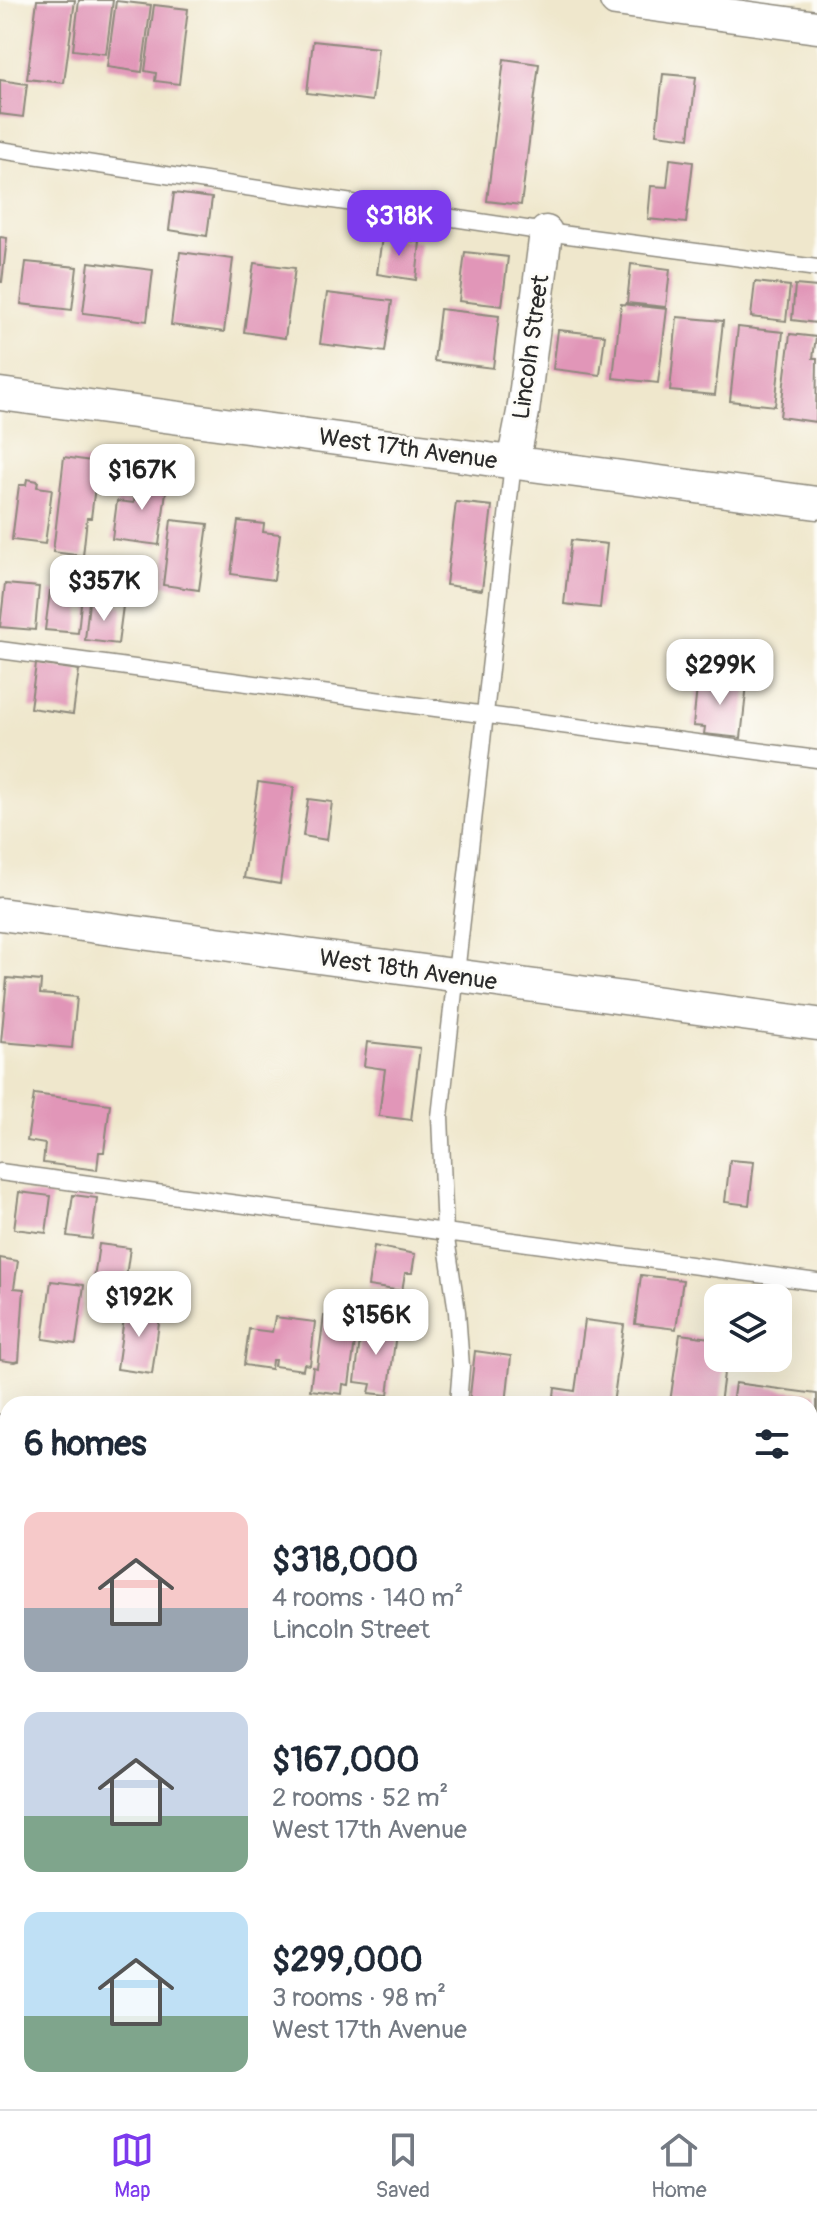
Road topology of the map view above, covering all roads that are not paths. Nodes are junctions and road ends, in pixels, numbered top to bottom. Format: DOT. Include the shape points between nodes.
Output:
graph roads {
  1 [pos="616,0"];
  2 [pos="817,27"];
  3 [pos="0,150"];
  4 [pos="546,232"];
  5 [pos="817,268"];
  6 [pos="0,394"];
  7 [pos="513,463"];
  8 [pos="817,503"];
  9 [pos="0,650"];
  10 [pos="485,713"];
  11 [pos="817,759"];
  12 [pos="0,914"];
  13 [pos="456,976"];
  14 [pos="817,1024"];
  15 [pos="0,1172"];
  16 [pos="445,1232"];
  17 [pos="817,1282"];
  18 [pos="458,1396"];
  1 -- 2 [label="street"];
  3 -- 4 [label="lane"];
  4 -- 5 [label="lane"];
  4 -- 7 [label="street, Lincoln Street"];
  6 -- 7 [label="street, West 17th Avenue"];
  7 -- 8 [label="street, West 17th Avenue"];
  7 -- 10 [label="lane"];
  9 -- 10 [label="lane"];
  10 -- 11 [label="lane"];
  10 -- 13 [label="lane"];
  12 -- 13 [label="street, West 18th Avenue"];
  13 -- 14 [label="street, West 18th Avenue"];
  13 -- 16 [label="lane" via="440,1117"];
  15 -- 16 [label="lane"];
  16 -- 17 [label="lane"];
  16 -- 18 [label="lane" via="460,1353"];
}
